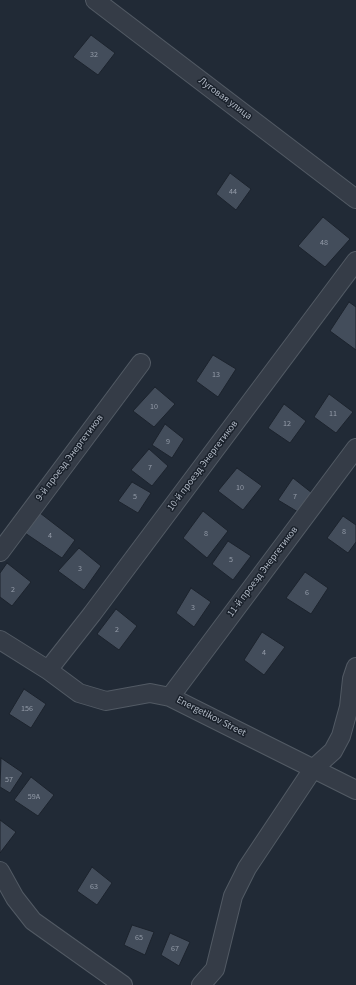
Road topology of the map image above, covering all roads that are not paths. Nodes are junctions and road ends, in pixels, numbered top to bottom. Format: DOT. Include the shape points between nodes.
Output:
graph roads {
  1 [pos="95,0"];
  2 [pos="356,199"];
  3 [pos="356,261"];
  4 [pos="141,363"];
  5 [pos="356,448"];
  6 [pos="0,552"];
  7 [pos="0,640"];
  8 [pos="356,667"];
  9 [pos="48,670"];
  10 [pos="170,697"];
  11 [pos="313,769"];
  12 [pos="356,790"];
  13 [pos="0,871"];
  14 [pos="123,985"];
  15 [pos="201,985"];
  1 -- 2 [label="street, Луговая улица"];
  3 -- 9 [label="street, 10-й проезд Энергетиков"];
  4 -- 6 [label="street, 9-й проезд Энергетиков"];
  5 -- 10 [label="street, 11-й проезд Энергетиков"];
  7 -- 9 [label="street, Energetikov Street"];
  8 -- 11 [label="street" via="341,736 333,751"];
  9 -- 10 [label="street, Energetikov Street" via="79,693 106,701 150,693"];
  10 -- 11 [label="street, Energetikov Street"];
  11 -- 12 [label="street, Energetikov Street"];
  11 -- 15 [label="street" via="248,868 233,896 215,969"];
  13 -- 14 [label="street" via="15,898 33,920"];
}
